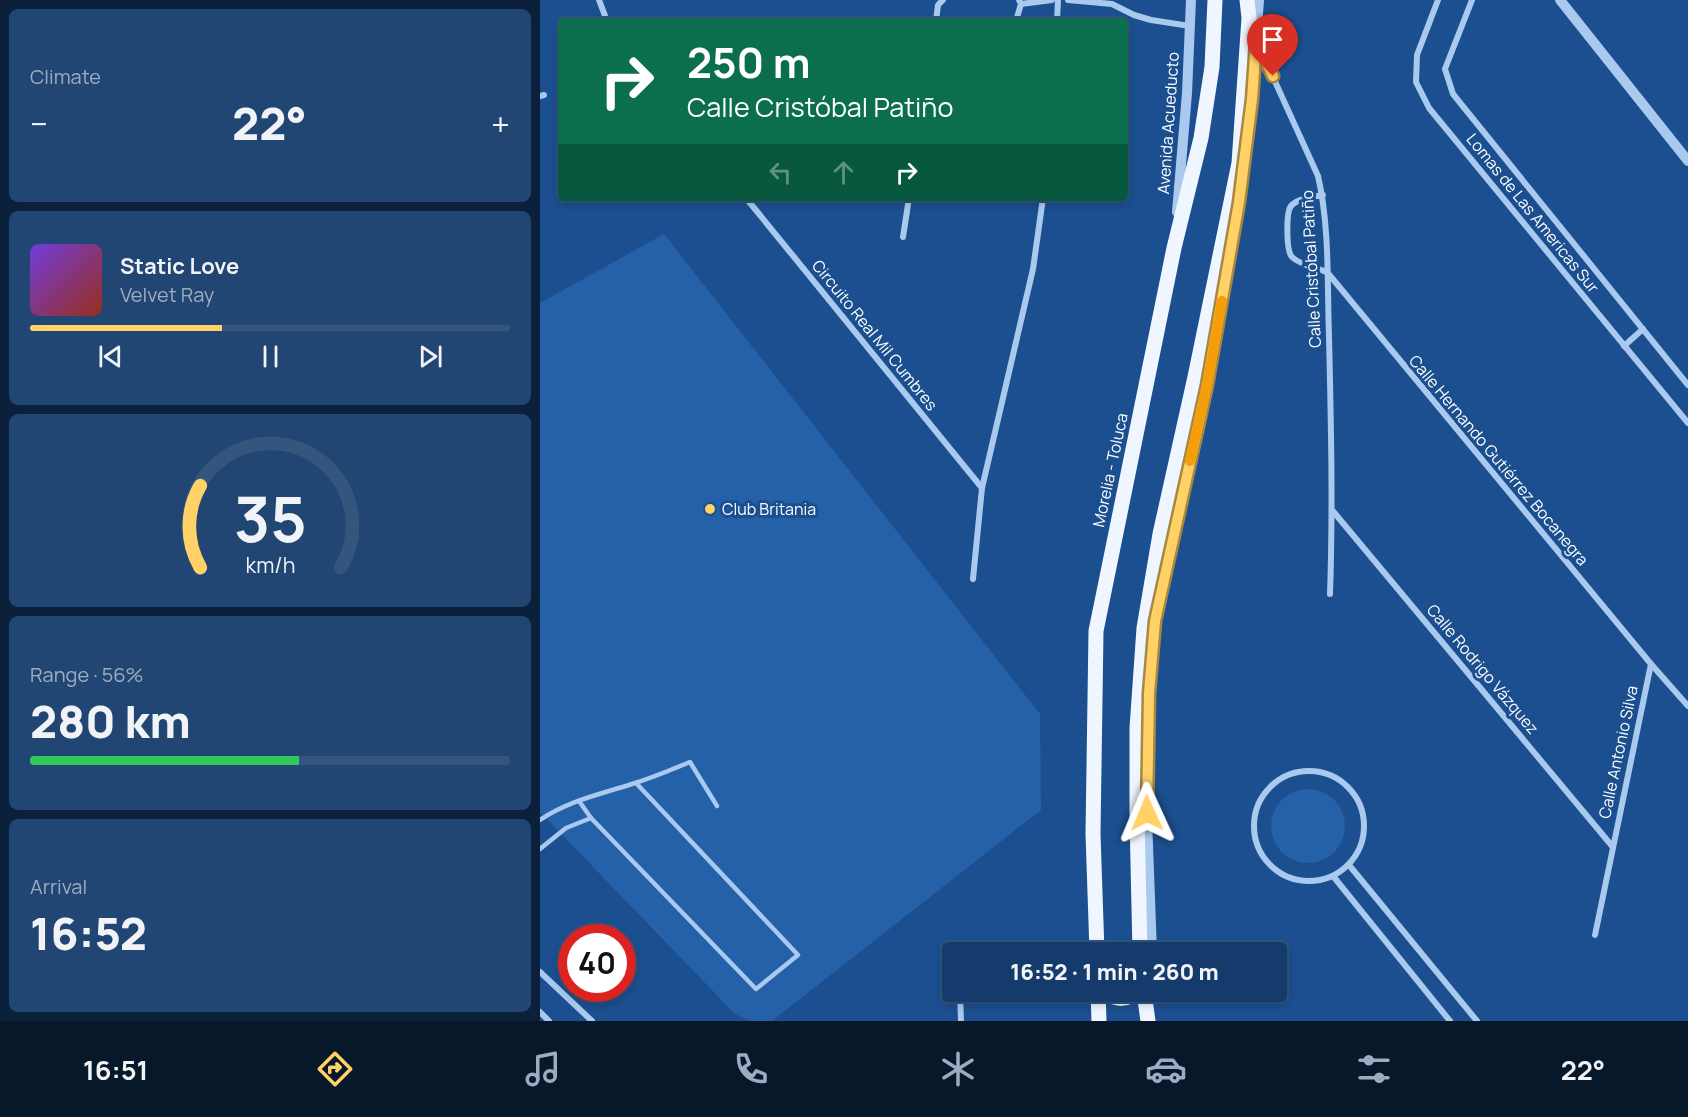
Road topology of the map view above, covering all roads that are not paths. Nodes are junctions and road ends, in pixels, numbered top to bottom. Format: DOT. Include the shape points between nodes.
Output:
graph roads {
  1 [pos="599,0"];
  2 [pos="943,0"];
  3 [pos="1052,0"];
  4 [pos="1058,0"];
  5 [pos="1068,0"];
  6 [pos="1191,0"];
  7 [pos="1215,0"];
  8 [pos="1247,0"];
  9 [pos="1259,0"];
  10 [pos="1438,0"];
  11 [pos="1472,0"];
  12 [pos="1560,0"];
  13 [pos="1020,2"];
  14 [pos="1112,2"];
  15 [pos="606,18"];
  16 [pos="936,18"];
  17 [pos="1017,18"];
  18 [pos="1057,18"];
  19 [pos="1190,26"];
  20 [pos="1256,41"];
  21 [pos="1688,161"];
  22 [pos="1323,195"];
  23 [pos="748,201"];
  24 [pos="909,201"];
  25 [pos="1043,201"];
  26 [pos="903,237"];
  27 [pos="1174,248"];
  28 [pos="1327,272"];
  29 [pos="1642,329"];
  30 [pos="1624,346"];
  31 [pos="1688,385"];
  32 [pos="1688,423"];
  33 [pos="982,489"];
  34 [pos="1332,510"];
  35 [pos="973,579"];
  36 [pos="1330,594"];
  37 [pos="1651,664"];
  38 [pos="1688,706"];
  39 [pos="636,783"];
  40 [pos="579,801"];
  41 [pos="717,806"];
  42 [pos="591,818"];
  43 [pos="540,820"];
  44 [pos="1612,846"];
  45 [pos="540,849"];
  46 [pos="1349,865"];
  47 [pos="1333,876"];
  48 [pos="1595,935"];
  49 [pos="1097,942"];
  50 [pos="1144,942"];
  51 [pos="1144,942"];
  52 [pos="540,972"];
  53 [pos="960,1002"];
  54 [pos="1098,1002"];
  55 [pos="1145,1002"];
  56 [pos="540,1012"];
  57 [pos="549,1021"];
  58 [pos="592,1021"];
  59 [pos="961,1021"];
  60 [pos="1099,1021"];
  61 [pos="1148,1021"];
  62 [pos="1450,1021"];
  63 [pos="1477,1021"];
  1 -- 15 [label="street"];
  2 -- 16 [label="street"];
  3 -- 13 [label="street"];
  4 -- 18 [label="street"];
  5 -- 14 [label="street"];
  6 -- 19 [label="street, Avenida Acueducto"];
  7 -- 27 [label="main road, Morelia - Toluca" via="1209,91"];
  8 -- 50 [label="main road" via="1239,164 1160,534 1144,628 1137,728"];
  9 -- 20 [label="street"];
  10 -- 30 [label="street, Lomas de Las Americas Sur" via="1417,55 1416,82 1429,108"];
  11 -- 29 [label="street, Lomas de Las Americas Sur" via="1445,69 1453,94"];
  12 -- 21 [label="street"];
  13 -- 17 [label="street"];
  14 -- 19 [label="street" via="1134,15"];
  19 -- 27 [label="street, Avenida Acueducto"];
  20 -- 22 [label="street, Calle Cristóbal Patiño"];
  20 -- 51 [label="street" via="1239,202 1207,385 1155,621 1149,693"];
  22 -- 28 [label="street, Calle Cristóbal Patiño"];
  22 -- 28 [label="street" via="1299,201 1288,210 1288,251 1294,259"];
  23 -- 33 [label="street, Circuito Real Mil Cumbres"];
  24 -- 26 [label="street"];
  25 -- 33 [label="street" via="1033,269"];
  27 -- 49 [label="main road, Morelia - Toluca" via="1096,631 1093,834"];
  28 -- 34 [label="street, Calle Cristóbal Patiño"];
  28 -- 37 [label="street, Calle Hernando Gutiérrez Bocanegra"];
  29 -- 30 [label="street"];
  29 -- 31 [label="street, Lomas de Las Americas Sur"];
  30 -- 32 [label="street, Lomas de Las Americas Sur"];
  33 -- 35 [label="street"];
  34 -- 36 [label="street, Calle Cristóbal Patiño"];
  34 -- 44 [label="street, Calle Rodrigo Vázquez"];
  37 -- 38 [label="street, Calle Hernando Gutiérrez Bocanegra"];
  37 -- 44 [label="street, Calle Antonio Silva"];
  39 -- 40 [label="lane"];
  39 -- 41 [label="lane" via="690,762"];
  39 -- 42 [label="lane" via="798,956 756,988"];
  40 -- 42 [label="lane"];
  40 -- 43 [label="lane"];
  42 -- 45 [label="lane" via="566,828"];
  44 -- 48 [label="street, Calle Antonio Silva"];
  46 -- 47 [label="street"];
  46 -- 47 [label="street" via="1360,849 1365,831 1363,811 1355,794 1341,780 1324,772 1304,770 1286,775 1270,786 1259,802 1254,820 1255,840 1264,858 1295,880"];
  46 -- 63 [label="street"];
  47 -- 62 [label="street"];
  52 -- 58 [label="street"];
  53 -- 59 [label="street"];
  54 -- 60 [label="main road"];
  55 -- 61 [label="main road"];
  56 -- 57 [label="street"];
}
